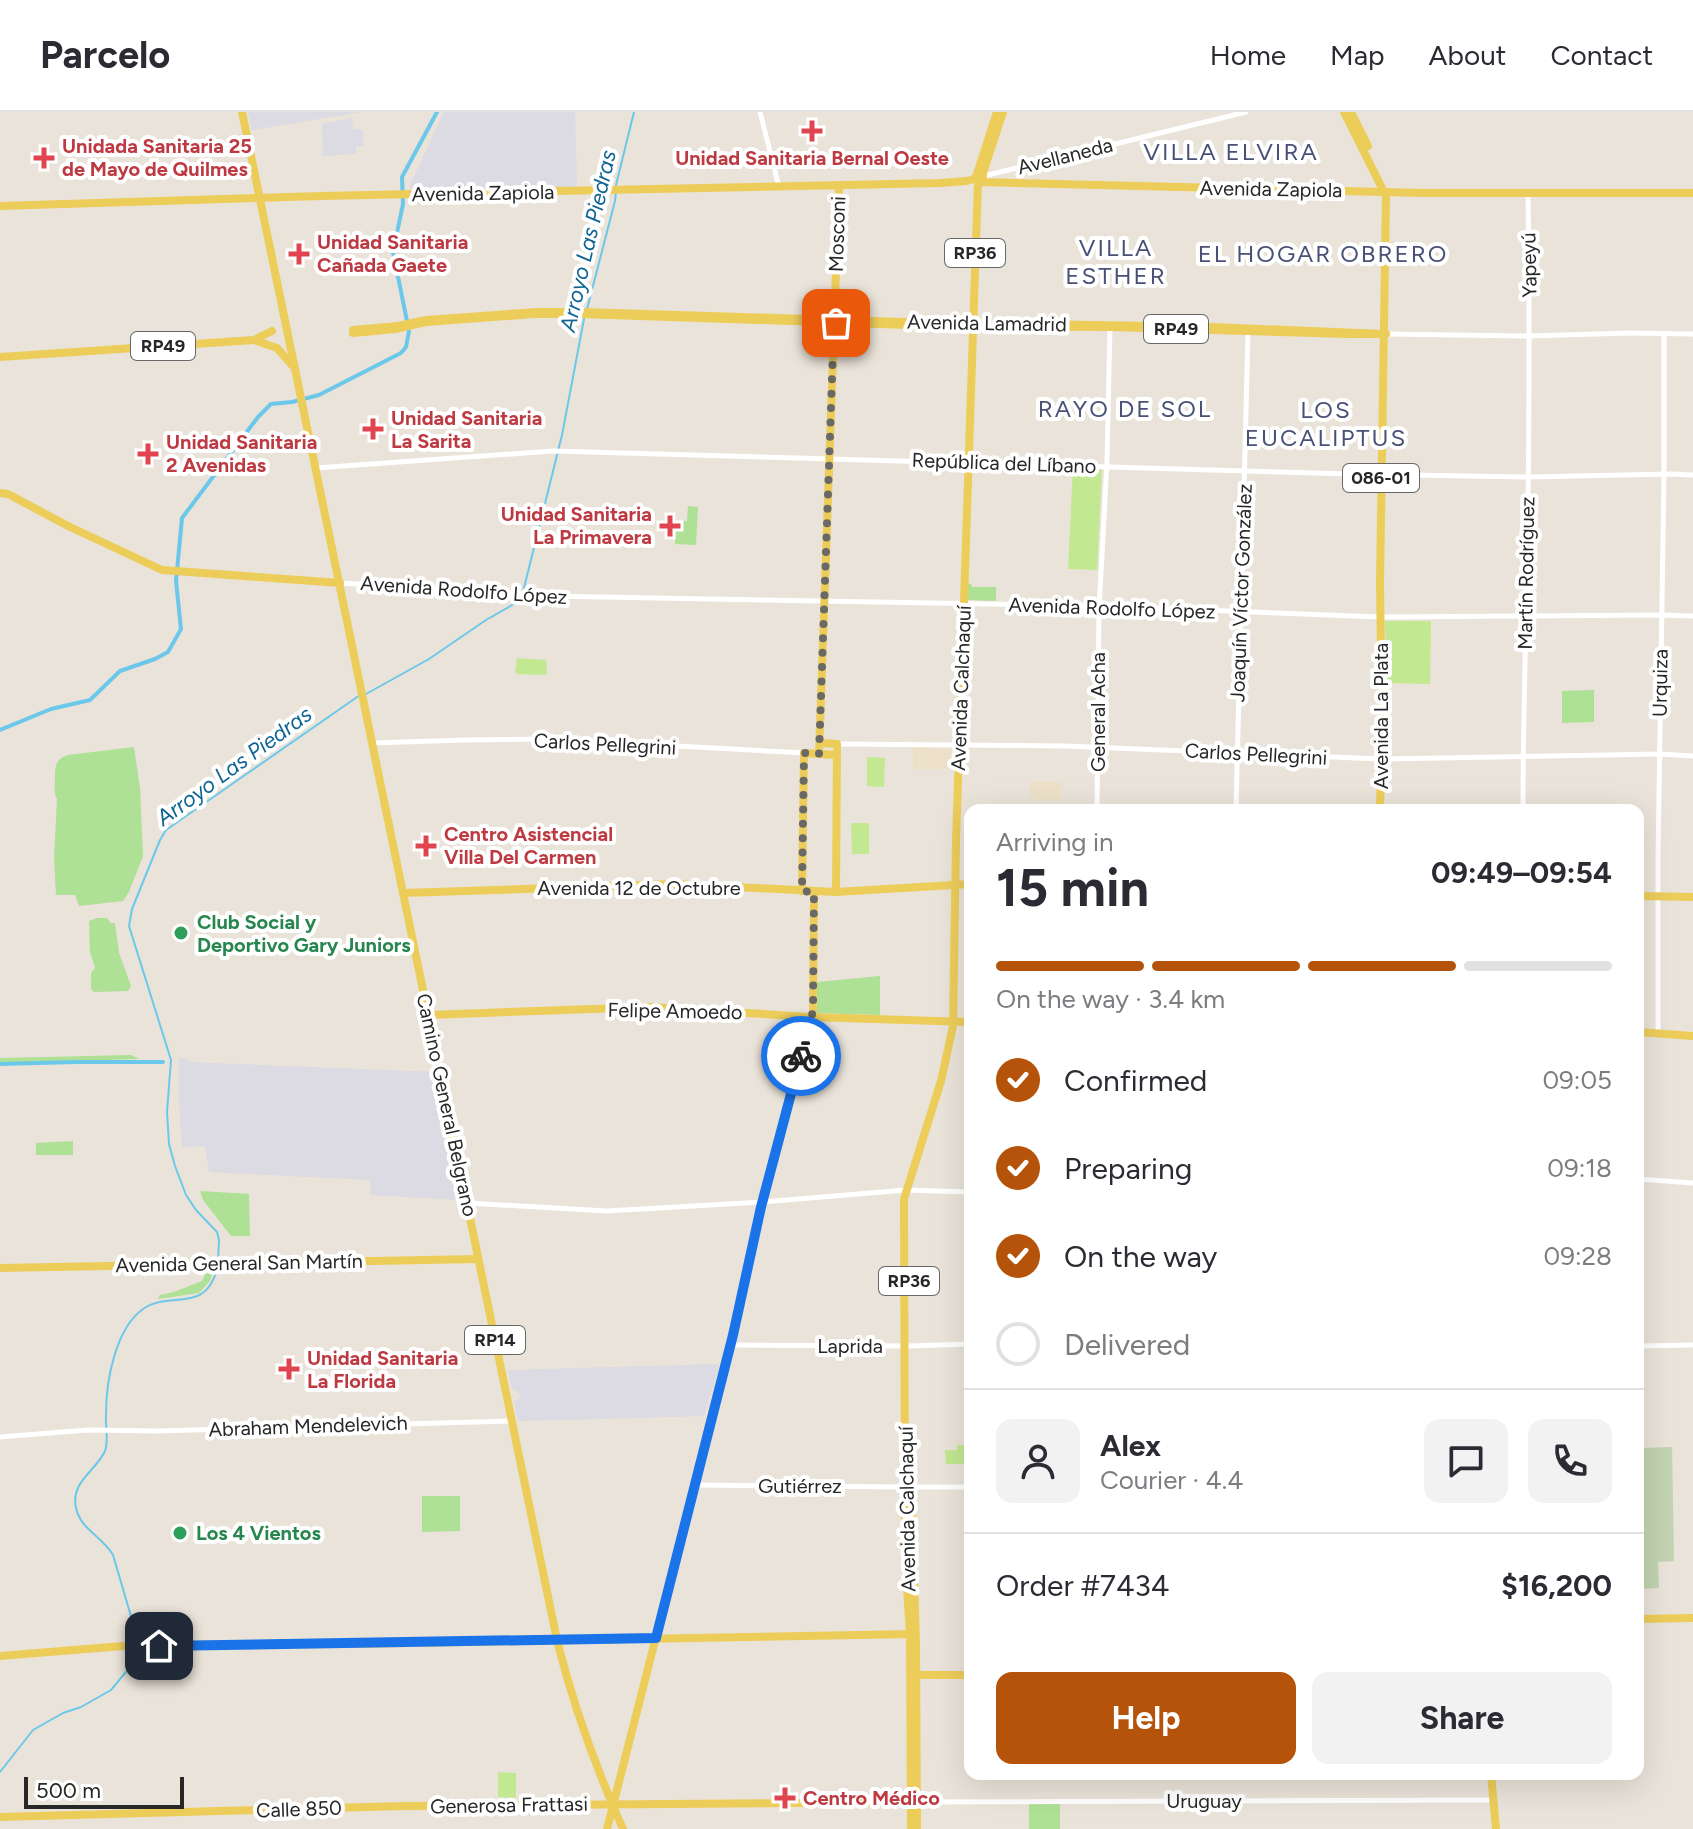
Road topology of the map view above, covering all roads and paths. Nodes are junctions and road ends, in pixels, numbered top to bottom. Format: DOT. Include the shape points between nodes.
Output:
graph roads {
  1 [pos="242,112"];
  2 [pos="760,112"];
  3 [pos="997,112"];
  4 [pos="1003,112"];
  5 [pos="1246,112"];
  6 [pos="1344,112"];
  7 [pos="1351,112"];
  8 [pos="1363,142"];
  9 [pos="979,179"];
  10 [pos="839,186"];
  11 [pos="779,187"];
  12 [pos="1386,192"];
  13 [pos="1693,193"];
  14 [pos="1528,194"];
  15 [pos="260,198"];
  16 [pos="0,204"];
  17 [pos="280,296"];
  18 [pos="835,322"];
  19 [pos="972,325"];
  20 [pos="1110,327"];
  21 [pos="1248,329"];
  22 [pos="273,330"];
  23 [pos="287,331"];
  24 [pos="353,332"];
  25 [pos="1384,334"];
  26 [pos="1664,334"];
  27 [pos="1693,334"];
  28 [pos="1529,336"];
  29 [pos="254,340"];
  30 [pos="289,342"];
  31 [pos="277,348"];
  32 [pos="0,357"];
  33 [pos="296,373"];
  34 [pos="830,458"];
  35 [pos="968,462"];
  36 [pos="1106,466"];
  37 [pos="315,468"];
  38 [pos="1244,471"];
  39 [pos="1382,474"];
  40 [pos="1664,474"];
  41 [pos="1693,475"];
  42 [pos="1528,477"];
  43 [pos="0,493"];
  44 [pos="340,583"];
  45 [pos="826,601"];
  46 [pos="963,604"];
  47 [pos="1099,606"];
  48 [pos="1240,612"];
  49 [pos="1661,615"];
  50 [pos="1693,616"];
  51 [pos="1526,617"];
  52 [pos="1381,619"];
  53 [pos="372,743"];
  54 [pos="821,743"];
  55 [pos="837,744"];
  56 [pos="959,744"];
  57 [pos="1098,747"];
  58 [pos="804,753"];
  59 [pos="819,754"];
  60 [pos="1237,754"];
  61 [pos="1659,754"];
  62 [pos="837,755"];
  63 [pos="1693,756"];
  64 [pos="1522,757"];
  65 [pos="1381,759"];
  66 [pos="1097,804"];
  67 [pos="1236,804"];
  68 [pos="1380,804"];
  69 [pos="1523,804"];
  70 [pos="955,883"];
  71 [pos="964,884"];
  72 [pos="802,891"];
  73 [pos="814,892"];
  74 [pos="836,892"];
  75 [pos="403,893"];
  76 [pos="1644,896"];
  77 [pos="1658,896"];
  78 [pos="1693,897"];
  79 [pos="428,1015"];
  80 [pos="811,1017"];
  81 [pos="954,1022"];
  82 [pos="964,1022"];
  83 [pos="1644,1032"];
  84 [pos="1658,1032"];
  85 [pos="1693,1036"];
  86 [pos="1644,1179"];
  87 [pos="1693,1183"];
  88 [pos="906,1190"];
  89 [pos="964,1192"];
  90 [pos="762,1202"];
  91 [pos="467,1203"];
  92 [pos="478,1259"];
  93 [pos="0,1268"];
  94 [pos="964,1344"];
  95 [pos="731,1345"];
  96 [pos="1693,1345"];
  97 [pos="906,1346"];
  98 [pos="1644,1346"];
  99 [pos="512,1421"];
  100 [pos="0,1437"];
  101 [pos="695,1485"];
  102 [pos="908,1487"];
  103 [pos="964,1487"];
  104 [pos="1693,1618"];
  105 [pos="1644,1619"];
  106 [pos="912,1622"];
  107 [pos="912,1634"];
  108 [pos="656,1638"];
  109 [pos="557,1640"];
  110 [pos="910,1650"];
  111 [pos="0,1656"];
  112 [pos="914,1675"];
  113 [pos="964,1675"];
  114 [pos="1490,1780"];
  115 [pos="1491,1780"];
  116 [pos="1491,1800"];
  117 [pos="914,1802"];
  118 [pos="612,1804"];
  119 [pos="406,1806"];
  120 [pos="0,1817"];
  121 [pos="606,1829"];
  122 [pos="623,1829"];
  123 [pos="911,1829"];
  124 [pos="917,1829"];
  125 [pos="1495,1829"];
  1 -- 15 [label="main road"];
  2 -- 11 [label="street"];
  3 -- 9 [label="main road, RP36"];
  4 -- 9 [label="main road, RP36"];
  5 -- 9 [label="street, Avellaneda"];
  6 -- 8 [label="main road, 086-01"];
  7 -- 8 [label="main road, 086-01"];
  8 -- 12 [label="main road, 086-01"];
  9 -- 10 [label="main road, Avenida Zapiola" via="940,185"];
  9 -- 12 [label="main road, Avenida Zapiola"];
  9 -- 19 [label="main road, RP36"];
  10 -- 11 [label="main road, Avenida Zapiola"];
  10 -- 18 [label="main road, Mosconi"];
  11 -- 15 [label="main road, Avenida Zapiola"];
  12 -- 14 [label="main road, Avenida Zapiola"];
  12 -- 25 [label="main road, 086-01"];
  13 -- 14 [label="main road, Avenida Zapiola"];
  14 -- 28 [label="street, Yapeyú"];
  15 -- 16 [label="main road, Avenida Zapiola"];
  15 -- 17 [label="main road"];
  17 -- 22 [label="main road" via="281,311"];
  17 -- 23 [label="main road"];
  18 -- 19 [label="main road, Avenida Lamadrid / RP49"];
  18 -- 24 [label="main road, Avenida Lamadrid / RP49" via="528,312"];
  18 -- 34 [label="main road, Mosconi"];
  19 -- 20 [label="main road, Avenida Lamadrid / RP49"];
  19 -- 21 [label="main road, Avenida Lamadrid / RP49"];
  19 -- 35 [label="main road, Avenida Calchaquí / RP36"];
  20 -- 21 [label="main road, Avenida Lamadrid / RP49"];
  20 -- 36 [label="street, General Acha"];
  21 -- 25 [label="main road, Avenida Lamadrid / RP49"];
  21 -- 38 [label="street, Joaquín Víctor González"];
  22 -- 23 [label="main road"];
  22 -- 29 [label="main road, RP49"];
  22 -- 31 [label="main road"];
  23 -- 30 [label="main road"];
  25 -- 28 [label="street, Avenida Lamadrid / RP49"];
  25 -- 39 [label="main road, Avenida La Plata / 086-01"];
  26 -- 27 [label="street, Avenida Lamadrid / RP49"];
  26 -- 28 [label="street, Avenida Lamadrid / RP49"];
  26 -- 40 [label="street, Urquiza"];
  28 -- 42 [label="street, Martín Rodríguez"];
  29 -- 31 [label="main road, RP49"];
  29 -- 32 [label="main road, RP49"];
  30 -- 31 [label="main road" via="285,349"];
  30 -- 33 [label="main road, Camino General Belgrano / RP14"];
  31 -- 33 [label="main road, Camino General Belgrano / RP14"];
  33 -- 37 [label="main road, Camino General Belgrano / RP14"];
  34 -- 35 [label="street, República del Líbano"];
  34 -- 37 [label="street, República del Líbano" via="553,451"];
  34 -- 45 [label="main road, Mosconi"];
  35 -- 36 [label="street, República del Líbano"];
  35 -- 46 [label="main road, Avenida Calchaquí / RP36"];
  36 -- 38 [label="street, República del Líbano"];
  36 -- 47 [label="street, General Acha"];
  37 -- 44 [label="main road, Camino General Belgrano / RP14"];
  38 -- 39 [label="street, República del Líbano"];
  38 -- 48 [label="street, Joaquín Víctor González"];
  39 -- 42 [label="street, República del Líbano"];
  39 -- 52 [label="main road, Avenida La Plata / 086-01"];
  40 -- 41 [label="street, República del Líbano"];
  40 -- 42 [label="street, República del Líbano"];
  40 -- 49 [label="street, Urquiza"];
  42 -- 51 [label="street, Martín Rodríguez"];
  43 -- 44 [label="main road" via="162,570"];
  44 -- 45 [label="street, Avenida Rodolfo López" via="527,596"];
  44 -- 53 [label="main road, Camino General Belgrano / RP14"];
  45 -- 46 [label="street, Avenida Rodolfo López"];
  45 -- 54 [label="main road, Mosconi"];
  46 -- 47 [label="street, Avenida Rodolfo López"];
  46 -- 56 [label="main road, Avenida Calchaquí / RP36"];
  47 -- 48 [label="street, Avenida Rodolfo López"];
  47 -- 57 [label="street, General Acha"];
  48 -- 52 [label="street, Avenida Rodolfo López"];
  48 -- 60 [label="street, Joaquín Víctor González"];
  49 -- 50 [label="street, Avenida Rodolfo López"];
  49 -- 51 [label="street, Avenida Rodolfo López"];
  49 -- 61 [label="street, Urquiza"];
  51 -- 52 [label="street, Avenida Rodolfo López"];
  51 -- 64 [label="street, Martín Rodríguez"];
  52 -- 65 [label="main road, Avenida La Plata / 086-01"];
  53 -- 58 [label="street, Carlos Pellegrini" via="550,739"];
  53 -- 75 [label="main road, Camino General Belgrano / RP14"];
  54 -- 55 [label="main road, Carlos Pellegrini"];
  54 -- 59 [label="main road, Mosconi"];
  55 -- 56 [label="street, Carlos Pellegrini"];
  55 -- 62 [label="main road"];
  56 -- 57 [label="street, Carlos Pellegrini"];
  56 -- 70 [label="main road, Avenida Calchaquí / RP36"];
  57 -- 60 [label="street, Carlos Pellegrini"];
  57 -- 66 [label="street, General Acha"];
  58 -- 59 [label="main road, Carlos Pellegrini"];
  58 -- 72 [label="main road"];
  59 -- 62 [label="main road, Carlos Pellegrini"];
  60 -- 65 [label="street, Carlos Pellegrini"];
  60 -- 67 [label="street, Joaquín Víctor González"];
  61 -- 63 [label="street, Carlos Pellegrini"];
  61 -- 64 [label="street, Carlos Pellegrini"];
  61 -- 77 [label="street, Urquiza"];
  62 -- 74 [label="main road"];
  64 -- 65 [label="street, Carlos Pellegrini"];
  64 -- 69 [label="street, Martín Rodríguez"];
  65 -- 68 [label="main road, Avenida La Plata / 086-01"];
  70 -- 71 [label="main road, Avenida 12 de Octubre"];
  70 -- 74 [label="main road, Avenida 12 de Octubre"];
  70 -- 81 [label="main road, Avenida Calchaquí / RP36"];
  72 -- 73 [label="main road, Avenida 12 de Octubre"];
  72 -- 75 [label="main road, Avenida 12 de Octubre" via="668,884"];
  73 -- 74 [label="main road, Avenida 12 de Octubre"];
  73 -- 80 [label="main road"];
  75 -- 79 [label="main road, Camino General Belgrano / RP14"];
  76 -- 77 [label="main road"];
  77 -- 78 [label="main road"];
  77 -- 84 [label="street, Urquiza"];
  79 -- 80 [label="main road, Felipe Amoedo" via="645,1007"];
  79 -- 91 [label="main road, Camino General Belgrano / RP14"];
  80 -- 81 [label="main road, Felipe Amoedo"];
  80 -- 90 [label="main road"];
  81 -- 82 [label="main road, Felipe Amoedo"];
  81 -- 88 [label="main road, Avenida Calchaquí / RP36"];
  83 -- 84 [label="main road"];
  84 -- 85 [label="main road"];
  86 -- 87 [label="street"];
  88 -- 89 [label="street"];
  88 -- 90 [label="street"];
  88 -- 97 [label="main road, Avenida Calchaquí / RP36"];
  90 -- 91 [label="street" via="607,1211"];
  90 -- 95 [label="main road"];
  91 -- 92 [label="main road, Camino General Belgrano / RP14"];
  92 -- 93 [label="main road, Avenida General San Martín"];
  92 -- 99 [label="main road, Camino General Belgrano / RP14"];
  94 -- 97 [label="street, Laprida"];
  95 -- 97 [label="street, Laprida"];
  95 -- 101 [label="main road"];
  96 -- 98 [label="street"];
  97 -- 102 [label="main road, Avenida Calchaquí / RP36"];
  99 -- 100 [label="street, Abraham Mendelevich" via="84,1430"];
  99 -- 109 [label="main road, Camino General Belgrano / RP14"];
  101 -- 102 [label="street, Gutiérrez"];
  101 -- 108 [label="main road"];
  102 -- 103 [label="street, Gutiérrez"];
  102 -- 106 [label="main road, Avenida Calchaquí / RP36"];
  102 -- 106 [label="main road, Avenida Calchaquí / RP36" via="907,1620"];
  104 -- 105 [label="main road"];
  106 -- 107 [label="main road, Avenida Calchaquí / RP36"];
  107 -- 108 [label="main road"];
  107 -- 110 [label="main road, Avenida Calchaquí / RP36"];
  107 -- 112 [label="main road, Avenida Calchaquí / RP36"];
  108 -- 109 [label="main road"];
  108 -- 118 [label="main road"];
  109 -- 111 [label="main road" via="135,1645"];
  109 -- 118 [label="main road, Camino General Belgrano / RP14" via="580,1722"];
  110 -- 112 [label="main road"];
  110 -- 117 [label="main road, Avenida Calchaquí / RP36"];
  112 -- 113 [label="main road"];
  112 -- 117 [label="main road, Avenida Calchaquí / RP36"];
  114 -- 116 [label="main road"];
  115 -- 125 [label="main road"];
  116 -- 117 [label="street, Uruguay"];
  116 -- 125 [label="main road"];
  117 -- 118 [label="main road, Generosa Frattasi"];
  117 -- 123 [label="main road, Avenida Calchaquí / RP36"];
  117 -- 124 [label="main road, Avenida Calchaquí / RP36"];
  118 -- 119 [label="main road, Generosa Frattasi"];
  118 -- 121 [label="main road"];
  118 -- 122 [label="main road, Camino General Belgrano / RP14"];
  119 -- 120 [label="main road, Calle 850"];
}
